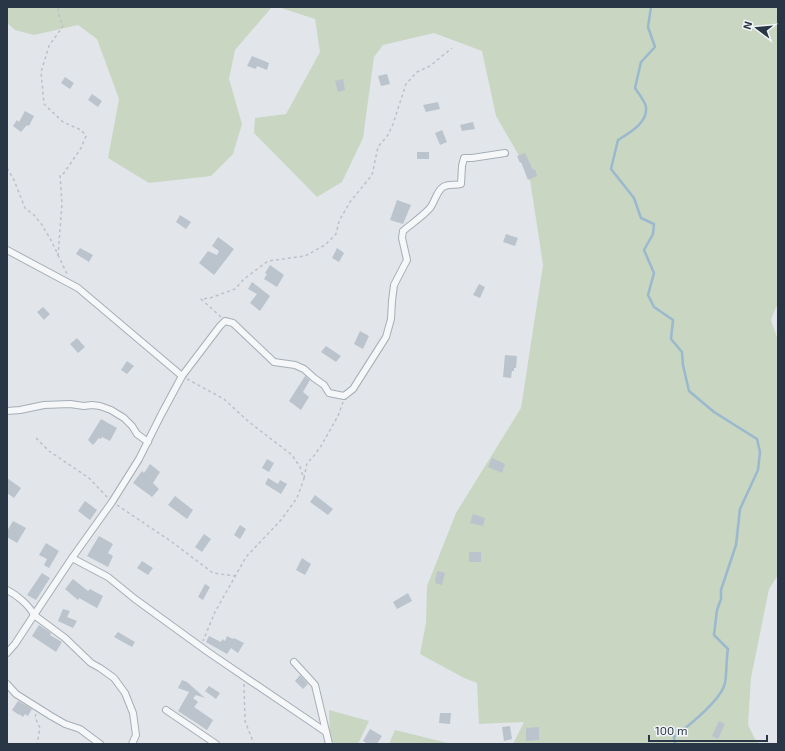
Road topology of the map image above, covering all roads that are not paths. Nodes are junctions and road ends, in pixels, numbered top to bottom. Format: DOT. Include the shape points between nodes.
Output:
graph roads {
  1 [pos="505,152"];
  2 [pos="7,250"];
  3 [pos="182,376"];
  4 [pos="7,411"];
  5 [pos="148,442"];
  6 [pos="72,558"];
  7 [pos="7,590"];
  8 [pos="34,615"];
  9 [pos="7,653"];
  10 [pos="294,662"];
  11 [pos="7,684"];
  12 [pos="166,710"];
  13 [pos="326,732"];
  14 [pos="100,744"];
  15 [pos="132,744"];
  16 [pos="216,744"];
  17 [pos="329,744"];
  1 -- 3 [label="street" via="464,158 461,184 441,188 429,209 403,231 407,260 394,285 391,320 387,333 349,394 344,396 329,393 324,385 304,369 274,362 233,323 225,321"];
  2 -- 3 [label="street" via="78,288"];
  3 -- 5 [label="street"];
  4 -- 5 [label="street" via="44,405 100,406 124,418 137,434"];
  5 -- 6 [label="street" via="112,502"];
  6 -- 8 [label="street"];
  6 -- 13 [label="street" via="108,577 200,646"];
  7 -- 8 [label="street" via="32,610"];
  8 -- 9 [label="street"];
  8 -- 15 [label="street" via="65,638 91,663 114,678 126,693 133,713 136,735"];
  10 -- 13 [label="street" via="315,685"];
  11 -- 14 [label="street" via="16,694 65,724 80,728"];
  12 -- 16 [label="street"];
  13 -- 17 [label="street"];
}
